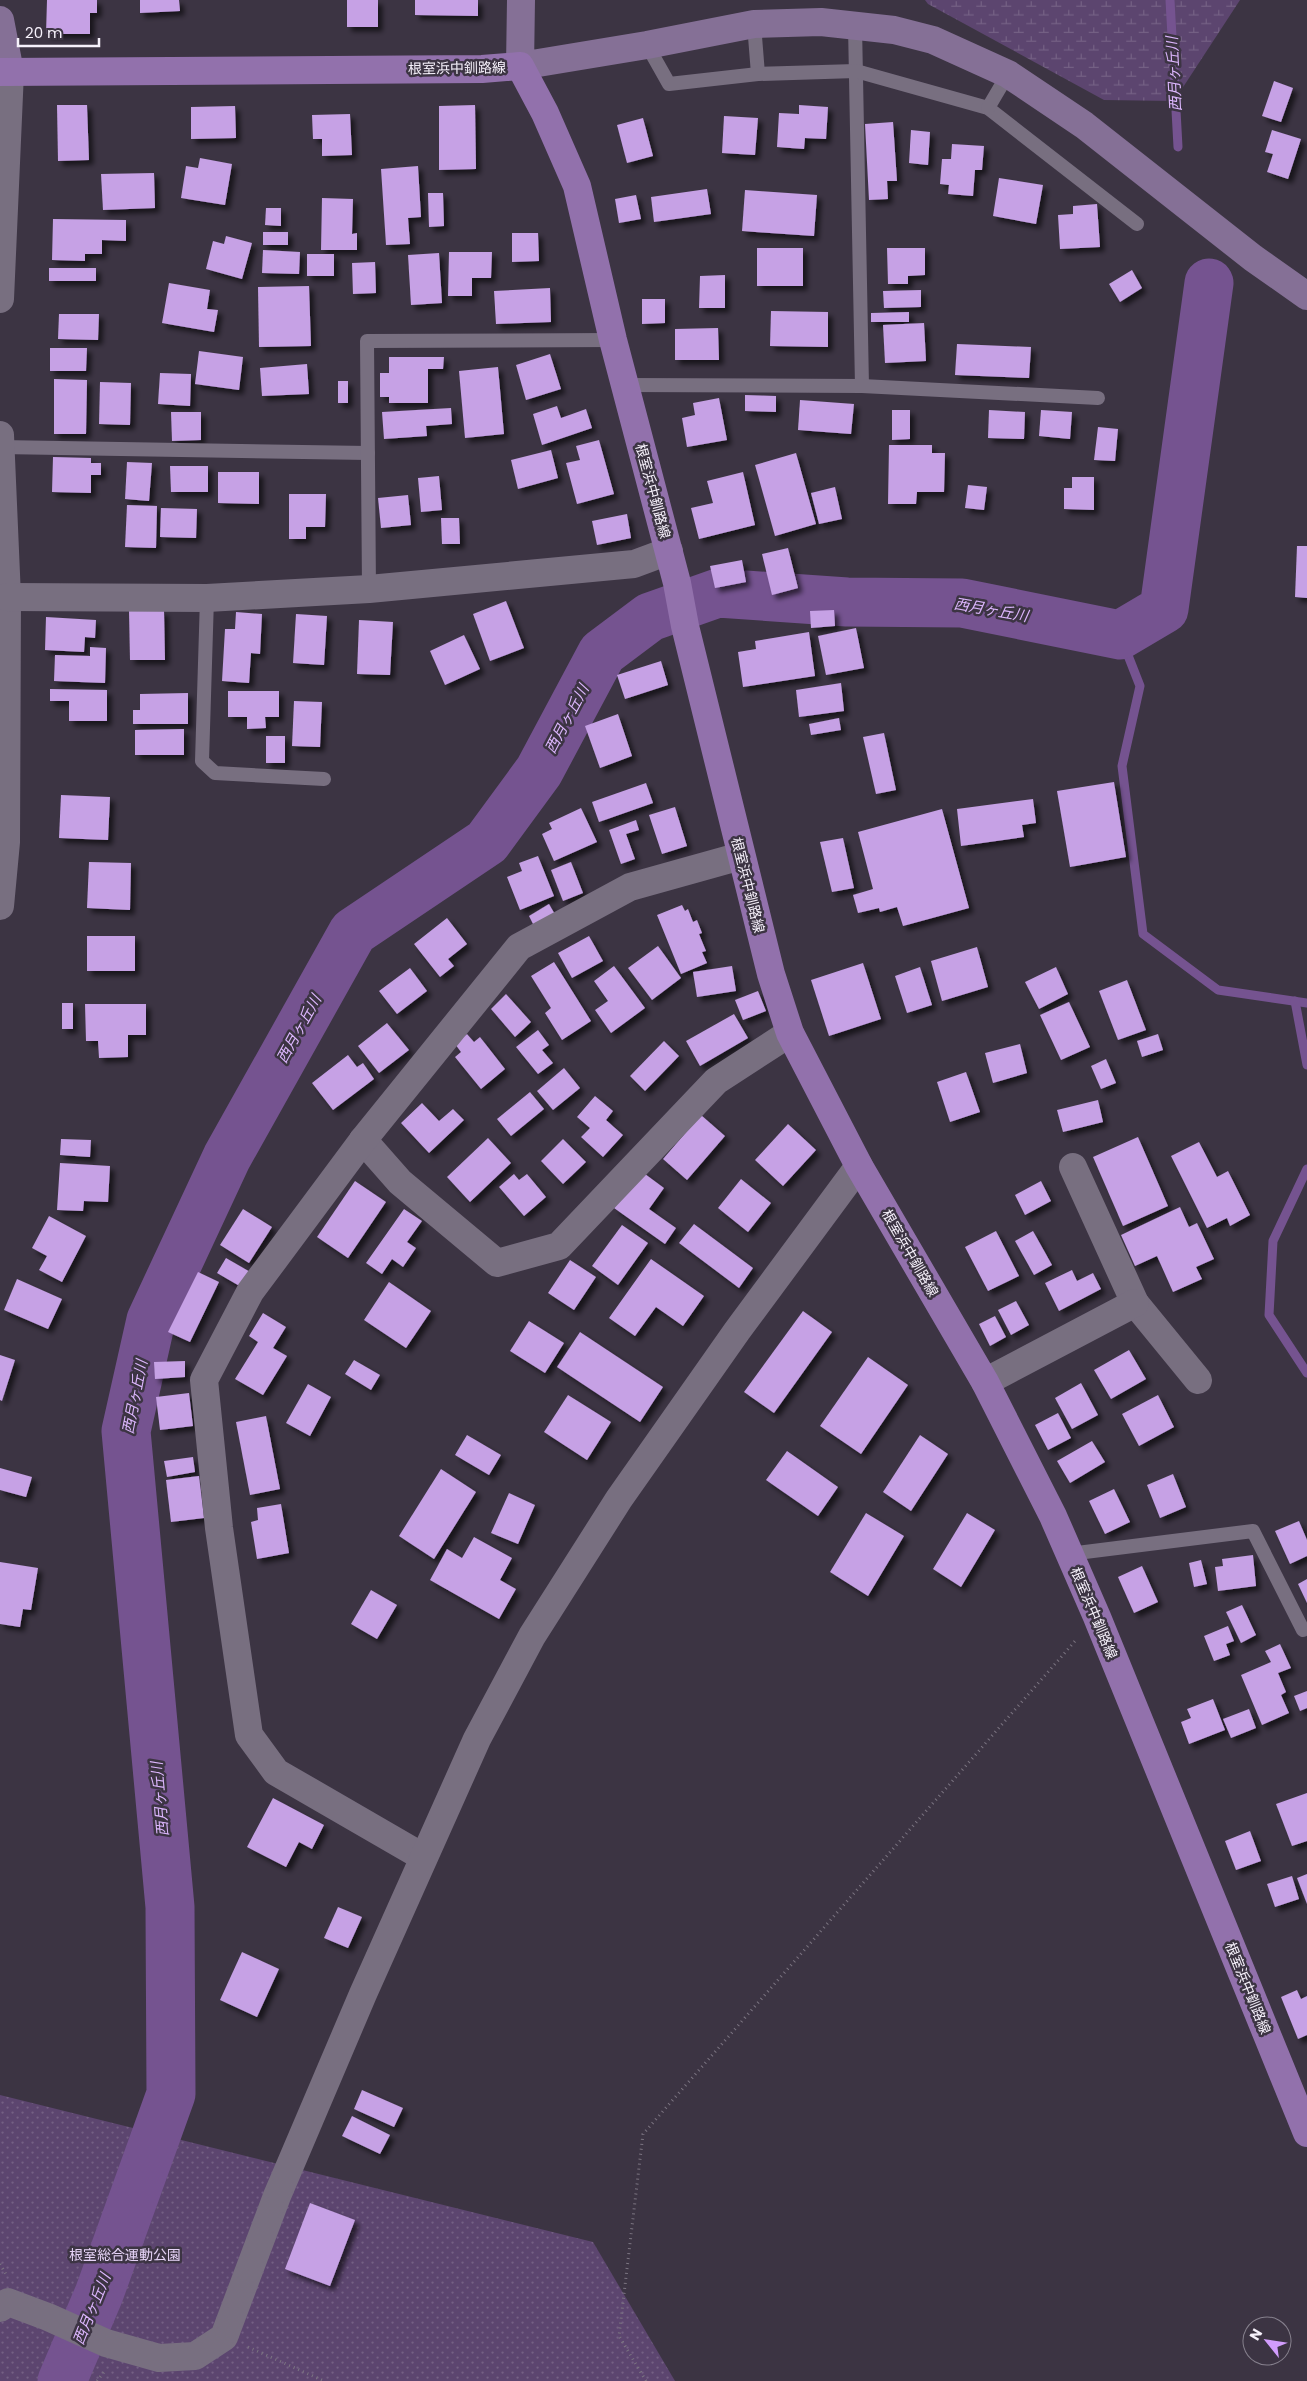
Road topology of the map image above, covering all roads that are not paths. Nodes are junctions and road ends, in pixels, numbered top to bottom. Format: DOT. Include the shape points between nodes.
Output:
graph roads {
  1 [pos="521,0"];
  2 [pos="0,20"];
  3 [pos="754,24"];
  4 [pos="855,26"];
  5 [pos="647,45"];
  6 [pos="520,66"];
  7 [pos="856,71"];
  8 [pos="5,72"];
  9 [pos="758,74"];
  10 [pos="1008,74"];
  11 [pos="988,108"];
  12 [pos="1137,224"];
  13 [pos="1307,296"];
  14 [pos="0,299"];
  15 [pos="613,340"];
  16 [pos="625,385"];
  17 [pos="862,386"];
  18 [pos="1098,398"];
  19 [pos="0,435"];
  20 [pos="0,448"];
  21 [pos="368,453"];
  22 [pos="669,551"];
  23 [pos="369,589"];
  24 [pos="7,597"];
  25 [pos="207,598"];
  26 [pos="324,779"];
  27 [pos="741,856"];
  28 [pos="0,906"];
  29 [pos="790,1033"];
  30 [pos="362,1140"];
  31 [pos="859,1166"];
  32 [pos="1073,1167"];
  33 [pos="1136,1302"];
  34 [pos="1198,1380"];
  35 [pos="985,1382"];
  36 [pos="1070,1554"];
  37 [pos="1303,1630"];
  38 [pos="423,1857"];
  39 [pos="1307,2133"];
  40 [pos="0,2308"];
  1 -- 6 [label="street"];
  2 -- 8 [label="street"];
  3 -- 4 [label="street" via="821,22"];
  3 -- 5 [label="street"];
  3 -- 9 [label="lane"];
  4 -- 7 [label="lane"];
  4 -- 10 [label="street" via="894,30 933,40"];
  5 -- 6 [label="street"];
  5 -- 9 [label="lane" via="669,84"];
  6 -- 8 [label="main road, 根室浜中釧路線" via="482,69"];
  6 -- 15 [label="main road, 根室浜中釧路線" via="577,186"];
  7 -- 9 [label="lane"];
  7 -- 11 [label="lane"];
  7 -- 17 [label="lane"];
  8 -- 14 [label="street"];
  10 -- 11 [label="lane"];
  10 -- 13 [label="street" via="1084,125 1253,258"];
  11 -- 12 [label="lane"];
  15 -- 16 [label="main road, 根室浜中釧路線"];
  15 -- 21 [label="lane" via="367,341"];
  16 -- 17 [label="lane"];
  16 -- 22 [label="main road, 根室浜中釧路線"];
  17 -- 18 [label="lane"];
  19 -- 20 [label="street"];
  20 -- 21 [label="lane"];
  20 -- 24 [label="street"];
  21 -- 23 [label="lane"];
  22 -- 23 [label="street" via="634,564"];
  22 -- 27 [label="main road, 根室浜中釧路線"];
  23 -- 25 [label="street"];
  24 -- 25 [label="street"];
  24 -- 28 [label="street" via="6,842"];
  25 -- 26 [label="lane" via="202,761 216,773"];
  27 -- 29 [label="main road, 根室浜中釧路線" via="771,974"];
  27 -- 30 [label="street" via="630,887 519,947"];
  29 -- 30 [label="street" via="716,1081 559,1246 497,1263 400,1182"];
  29 -- 31 [label="main road, 根室浜中釧路線"];
  30 -- 38 [label="street" via="250,1292 204,1380 219,1528 249,1735 276,1772"];
  31 -- 35 [label="main road, 根室浜中釧路線"];
  31 -- 38 [label="street" via="619,1499 532,1636 477,1739"];
  32 -- 33 [label="street"];
  33 -- 34 [label="street"];
  33 -- 35 [label="street"];
  35 -- 36 [label="main road, 根室浜中釧路線"];
  36 -- 37 [label="lane" via="1254,1531"];
  36 -- 39 [label="main road, 根室浜中釧路線"];
  38 -- 40 [label="street" via="277,2196 224,2337 195,2356 159,2358 106,2343 48,2316 8,2302"];
}
